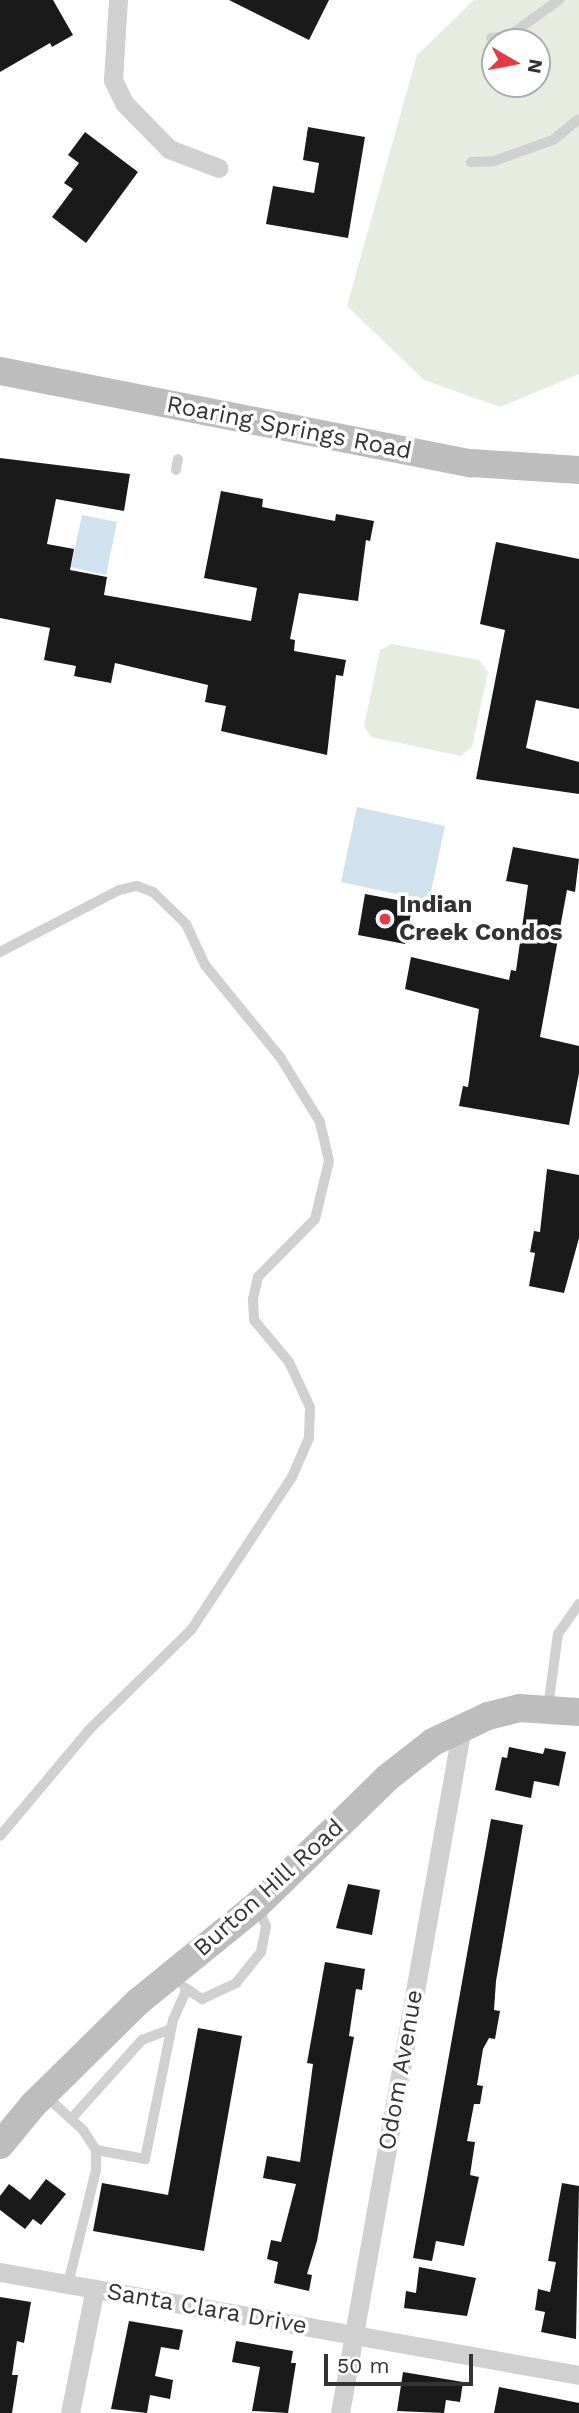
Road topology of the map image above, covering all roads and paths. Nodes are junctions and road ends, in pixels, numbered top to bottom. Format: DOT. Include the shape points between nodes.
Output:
graph roads {
  1 [pos="118,0"];
  2 [pos="559,0"];
  3 [pos="521,28"];
  4 [pos="579,118"];
  5 [pos="471,162"];
  6 [pos="219,168"];
  7 [pos="0,372"];
  8 [pos="579,470"];
  9 [pos="0,952"];
  10 [pos="579,1604"];
  11 [pos="548,1707"];
  12 [pos="579,1712"];
  13 [pos="462,1727"];
  14 [pos="0,1836"];
  15 [pos="257,1905"];
  16 [pos="180,1982"];
  17 [pos="171,2029"];
  18 [pos="44,2094"];
  19 [pos="71,2119"];
  20 [pos="0,2145"];
  21 [pos="96,2150"];
  22 [pos="0,2272"];
  23 [pos="68,2284"];
  24 [pos="95,2288"];
  25 [pos="354,2335"];
  26 [pos="579,2375"];
  27 [pos="70,2413"];
  28 [pos="340,2413"];
  1 -- 6 [label="street" via="113,80 124,103 169,149"];
  2 -- 3 [label="lane"];
  4 -- 5 [label="lane" via="553,140 494,161"];
  7 -- 8 [label="street, Roaring Springs Road" via="471,463"];
  9 -- 14 [label="lane" via="119,890 137,886 153,892 186,924 205,965 280,1057 320,1122 329,1161 315,1219 258,1277 253,1299 254,1321 289,1362 310,1407 309,1438 292,1477 191,1630 89,1730"];
  10 -- 11 [label="lane" via="558,1634"];
  11 -- 12 [label="street, Burton Hill Road"];
  11 -- 13 [label="street, Burton Hill Road" via="509,1711"];
  13 -- 15 [label="street, Burton Hill Road" via="433,1742 387,1778"];
  13 -- 25 [label="street, Odom Avenue"];
  15 -- 16 [label="street, Burton Hill Road"];
  15 -- 16 [label="lane" via="266,1926 261,1952 236,1983 202,1999"];
  16 -- 17 [label="lane"];
  16 -- 18 [label="street, Burton Hill Road"];
  17 -- 19 [label="lane" via="142,2040"];
  17 -- 21 [label="lane" via="145,2159"];
  18 -- 19 [label="lane"];
  18 -- 20 [label="street, Burton Hill Road"];
  19 -- 21 [label="lane"];
  21 -- 23 [label="lane" via="96,2170"];
  22 -- 23 [label="street, Santa Clara Drive"];
  23 -- 24 [label="street, Santa Clara Drive"];
  24 -- 25 [label="street, Santa Clara Drive"];
  24 -- 27 [label="street"];
  25 -- 26 [label="street, Santa Clara Drive"];
  25 -- 28 [label="street, Odom Avenue"];
}
